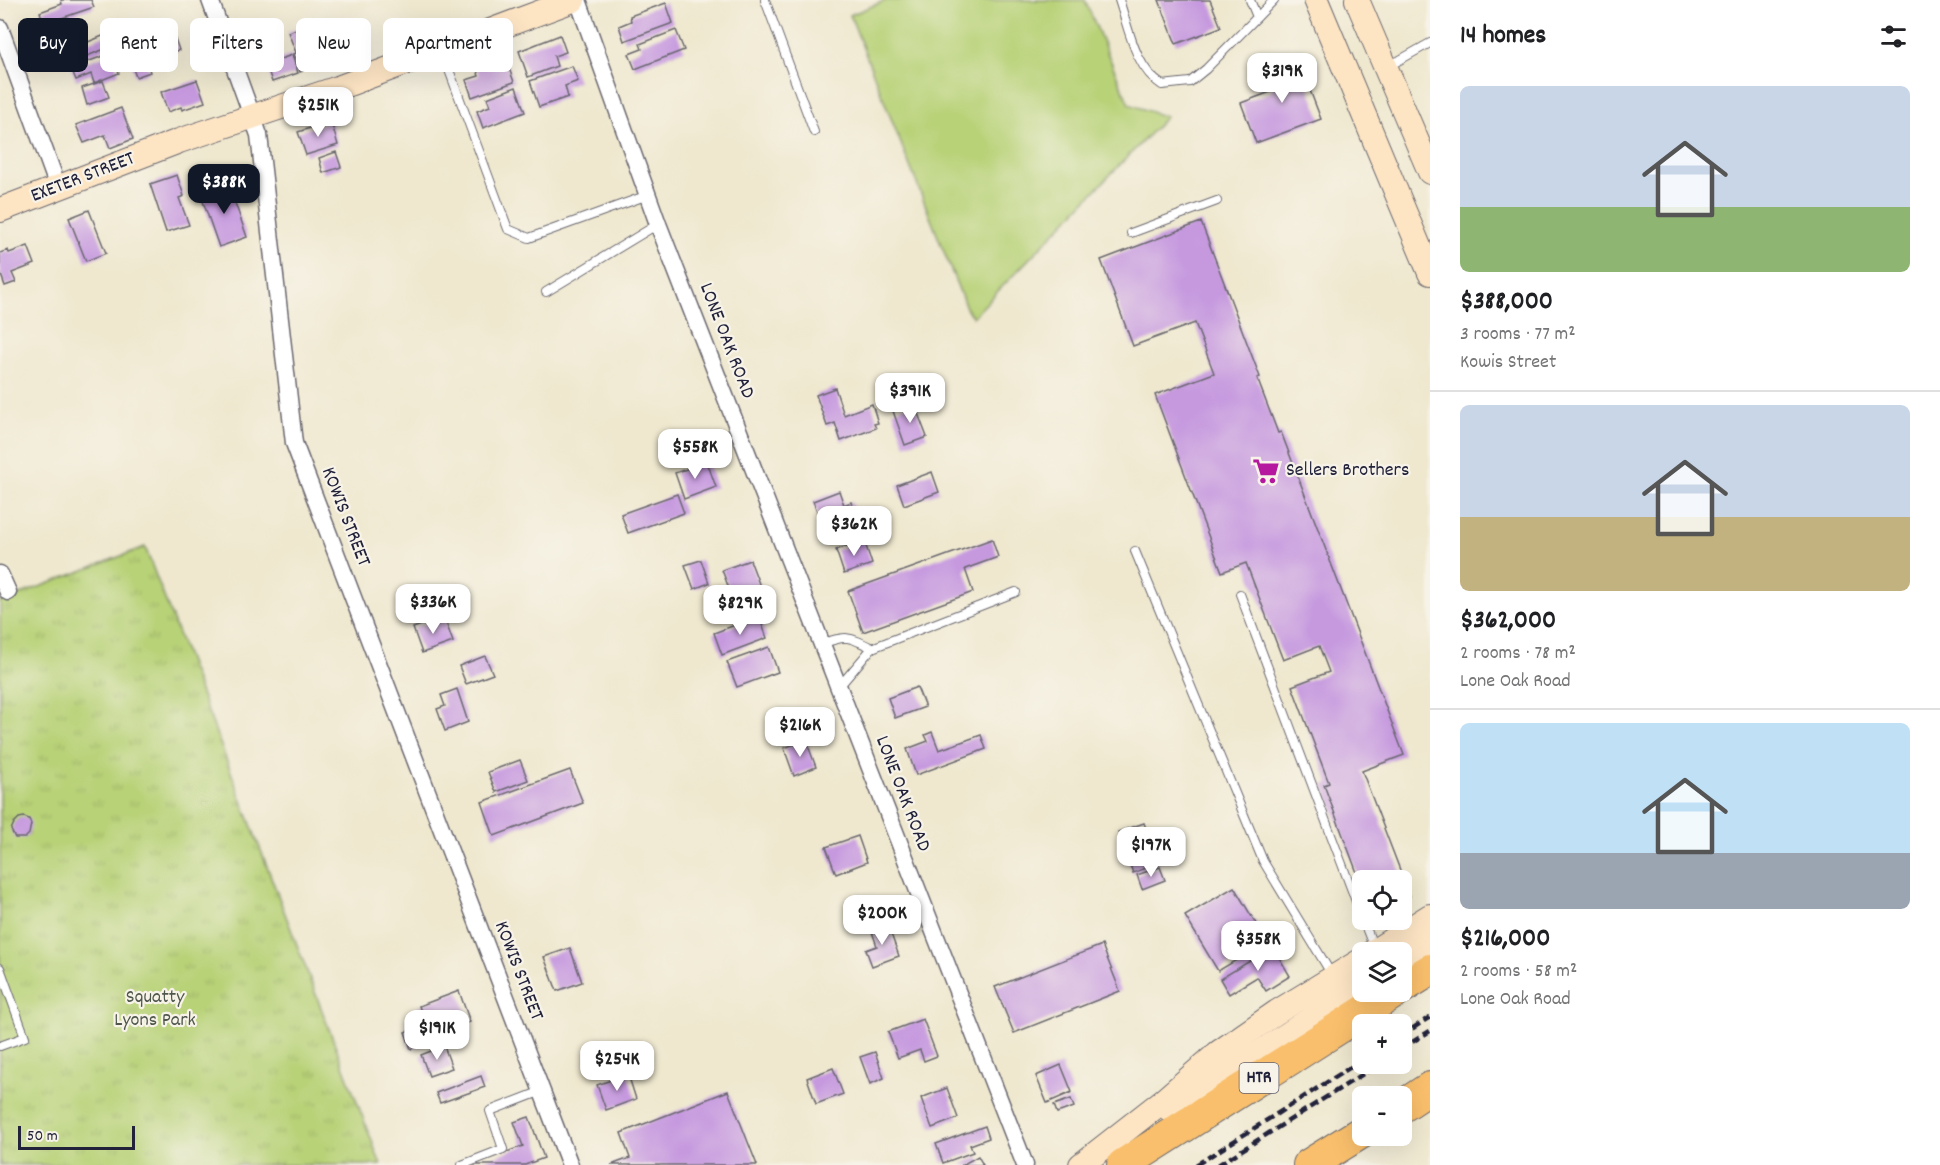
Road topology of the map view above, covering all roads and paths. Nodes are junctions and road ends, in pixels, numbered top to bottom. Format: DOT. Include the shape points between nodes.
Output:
graph roads {
  1 [pos="210,0"];
  2 [pos="576,0"];
  3 [pos="765,0"];
  4 [pos="1119,0"];
  5 [pos="1250,0"];
  6 [pos="1274,0"];
  7 [pos="1316,0"];
  8 [pos="1357,0"];
  9 [pos="1257,17"];
  10 [pos="513,23"];
  11 [pos="0,28"];
  12 [pos="1430,43"];
  13 [pos="1386,67"];
  14 [pos="383,70"];
  15 [pos="450,72"];
  16 [pos="253,118"];
  17 [pos="814,132"];
  18 [pos="1430,172"];
  19 [pos="58,187"];
  20 [pos="648,195"];
  21 [pos="1217,201"];
  22 [pos="0,210"];
  23 [pos="1420,219"];
  24 [pos="658,224"];
  25 [pos="1131,233"];
  26 [pos="1429,270"];
  27 [pos="546,292"];
  28 [pos="1135,551"];
  29 [pos="0,574"];
  30 [pos="8,592"];
  31 [pos="1016,592"];
  32 [pos="1240,594"];
  33 [pos="821,644"];
  34 [pos="872,648"];
  35 [pos="838,688"];
  36 [pos="1352,891"];
  37 [pos="1430,916"];
  38 [pos="1430,941"];
  39 [pos="1390,942"];
  40 [pos="1412,953"];
  41 [pos="1352,966"];
  42 [pos="0,968"];
  43 [pos="1430,970"];
  44 [pos="1334,978"];
  45 [pos="1412,981"];
  46 [pos="1352,992"];
  47 [pos="1379,1002"];
  48 [pos="0,1047"];
  49 [pos="1430,1088"];
  50 [pos="542,1091"];
  51 [pos="1412,1100"];
  52 [pos="1352,1138"];
  53 [pos="462,1165"];
  54 [pos="570,1165"];
  55 [pos="1025,1165"];
  56 [pos="1081,1165"];
  57 [pos="1088,1165"];
  58 [pos="1123,1165"];
  59 [pos="1310,1165"];
  1 -- 16 [label="street, KOWIS STREET"];
  2 -- 10 [label="main road, EXETER STREET"];
  2 -- 20 [label="street, LONE OAK ROAD"];
  3 -- 17 [label="lane"];
  4 -- 9 [label="lane" via="1142,65 1162,85 1190,82"];
  5 -- 9 [label="lane"];
  6 -- 9 [label="lane"];
  7 -- 23 [label="main road"];
  8 -- 13 [label="main road"];
  11 -- 19 [label="street"];
  12 -- 13 [label="lane"];
  13 -- 18 [label="main road"];
  14 -- 16 [label="main road, EXETER STREET"];
  15 -- 20 [label="lane" via="508,229 529,238"];
  16 -- 19 [label="main road, EXETER STREET" via="179,141"];
  16 -- 50 [label="street, KOWIS STREET" via="259,135 294,443"];
  19 -- 22 [label="main road, EXETER STREET"];
  20 -- 24 [label="street, LONE OAK ROAD"];
  21 -- 25 [label="lane"];
  23 -- 26 [label="main road"];
  24 -- 27 [label="lane"];
  24 -- 33 [label="street, LONE OAK ROAD"];
  28 -- 44 [label="lane" via="1263,861"];
  29 -- 30 [label="street"];
  31 -- 34 [label="lane"];
  32 -- 36 [label="lane"];
  33 -- 34 [label="lane" via="847,637"];
  33 -- 35 [label="street, LONE OAK ROAD"];
  34 -- 35 [label="lane"];
  35 -- 55 [label="street, LONE OAK ROAD"];
  37 -- 39 [label="main road"];
  38 -- 40 [label="main road"];
  41 -- 44 [label="main road"];
  42 -- 48 [label="lane" via="25,1037"];
  43 -- 45 [label="highway"];
  44 -- 56 [label="main road" via="1218,1053"];
  46 -- 57 [label="main road"];
  47 -- 58 [label="highway, HTR"];
  49 -- 51 [label="highway"];
  50 -- 53 [label="lane" via="490,1111 503,1149"];
  50 -- 54 [label="street, KOWIS STREET"];
  52 -- 59 [label="highway"];
}
